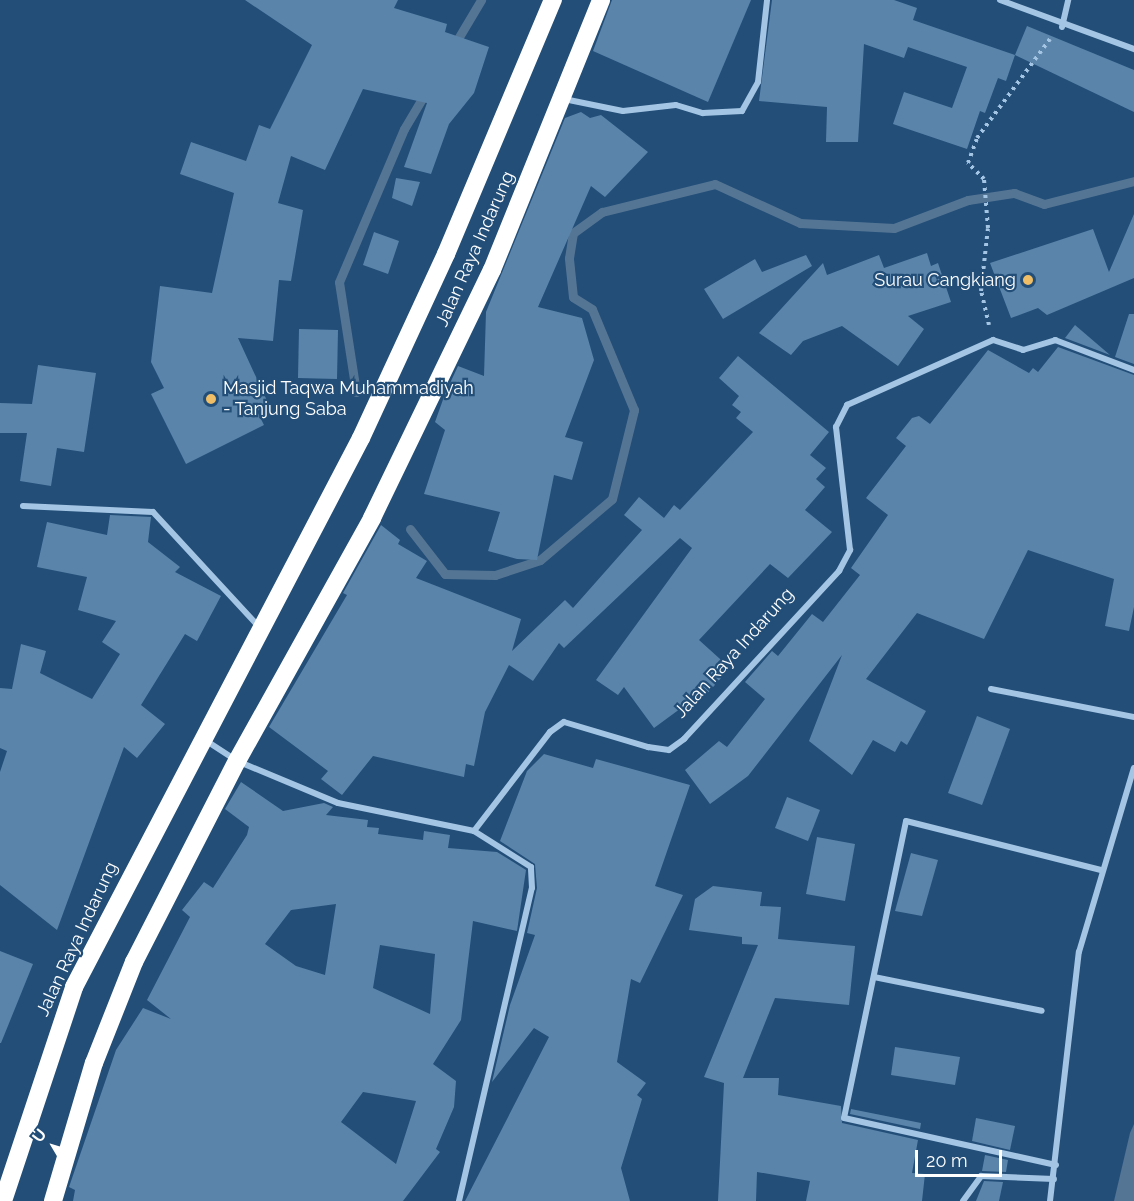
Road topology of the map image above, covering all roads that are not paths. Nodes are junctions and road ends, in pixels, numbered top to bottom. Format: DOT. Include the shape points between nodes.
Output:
graph roads {
  1 [pos="553,0"];
  2 [pos="601,0"];
  3 [pos="768,0"];
  4 [pos="1000,0"];
  5 [pos="1068,0"];
  6 [pos="1062,27"];
  7 [pos="1134,49"];
  8 [pos="562,98"];
  9 [pos="1134,370"];
  10 [pos="23,506"];
  11 [pos="261,628"];
  12 [pos="991,689"];
  13 [pos="1134,717"];
  14 [pos="201,737"];
  15 [pos="237,761"];
  16 [pos="1134,768"];
  17 [pos="474,831"];
  18 [pos="1101,870"];
  19 [pos="874,977"];
  20 [pos="1042,1011"];
  21 [pos="1056,1165"];
  22 [pos="1054,1179"];
  23 [pos="3,1201"];
  24 [pos="53,1201"];
  25 [pos="459,1201"];
  26 [pos="963,1201"];
  27 [pos="1050,1201"];
  1 -- 11 [label="highway, Jalan Raya Indarung" via="361,438"];
  2 -- 8 [label="highway, Jalan Raya Indarung"];
  3 -- 8 [label="street" via="758,82 742,111 732,116 676,105 623,111"];
  4 -- 6 [label="street"];
  5 -- 6 [label="street"];
  6 -- 7 [label="street"];
  8 -- 15 [label="highway, Jalan Raya Indarung" via="492,270 372,518"];
  9 -- 17 [label="street, Jalan Raya Indarung" via="1055,340 1023,350 993,340 847,405 838,415 847,559 684,739 669,750 564,722 550,732"];
  10 -- 11 [label="street" via="127,507 153,512"];
  11 -- 14 [label="highway, Jalan Raya Indarung"];
  12 -- 13 [label="street"];
  14 -- 15 [label="street"];
  14 -- 23 [label="highway, Jalan Raya Indarung" via="74,987"];
  15 -- 17 [label="street" via="338,803"];
  15 -- 24 [label="highway, Jalan Raya Indarung" via="134,962 93,1063"];
  16 -- 18 [label="street"];
  17 -- 25 [label="street" via="531,867 532,888"];
  18 -- 19 [label="street" via="906,821"];
  18 -- 21 [label="street" via="1079,952"];
  19 -- 20 [label="street"];
  19 -- 21 [label="street" via="844,1118"];
  21 -- 22 [label="street"];
  22 -- 26 [label="street" via="981,1176"];
  22 -- 27 [label="street"];
}
